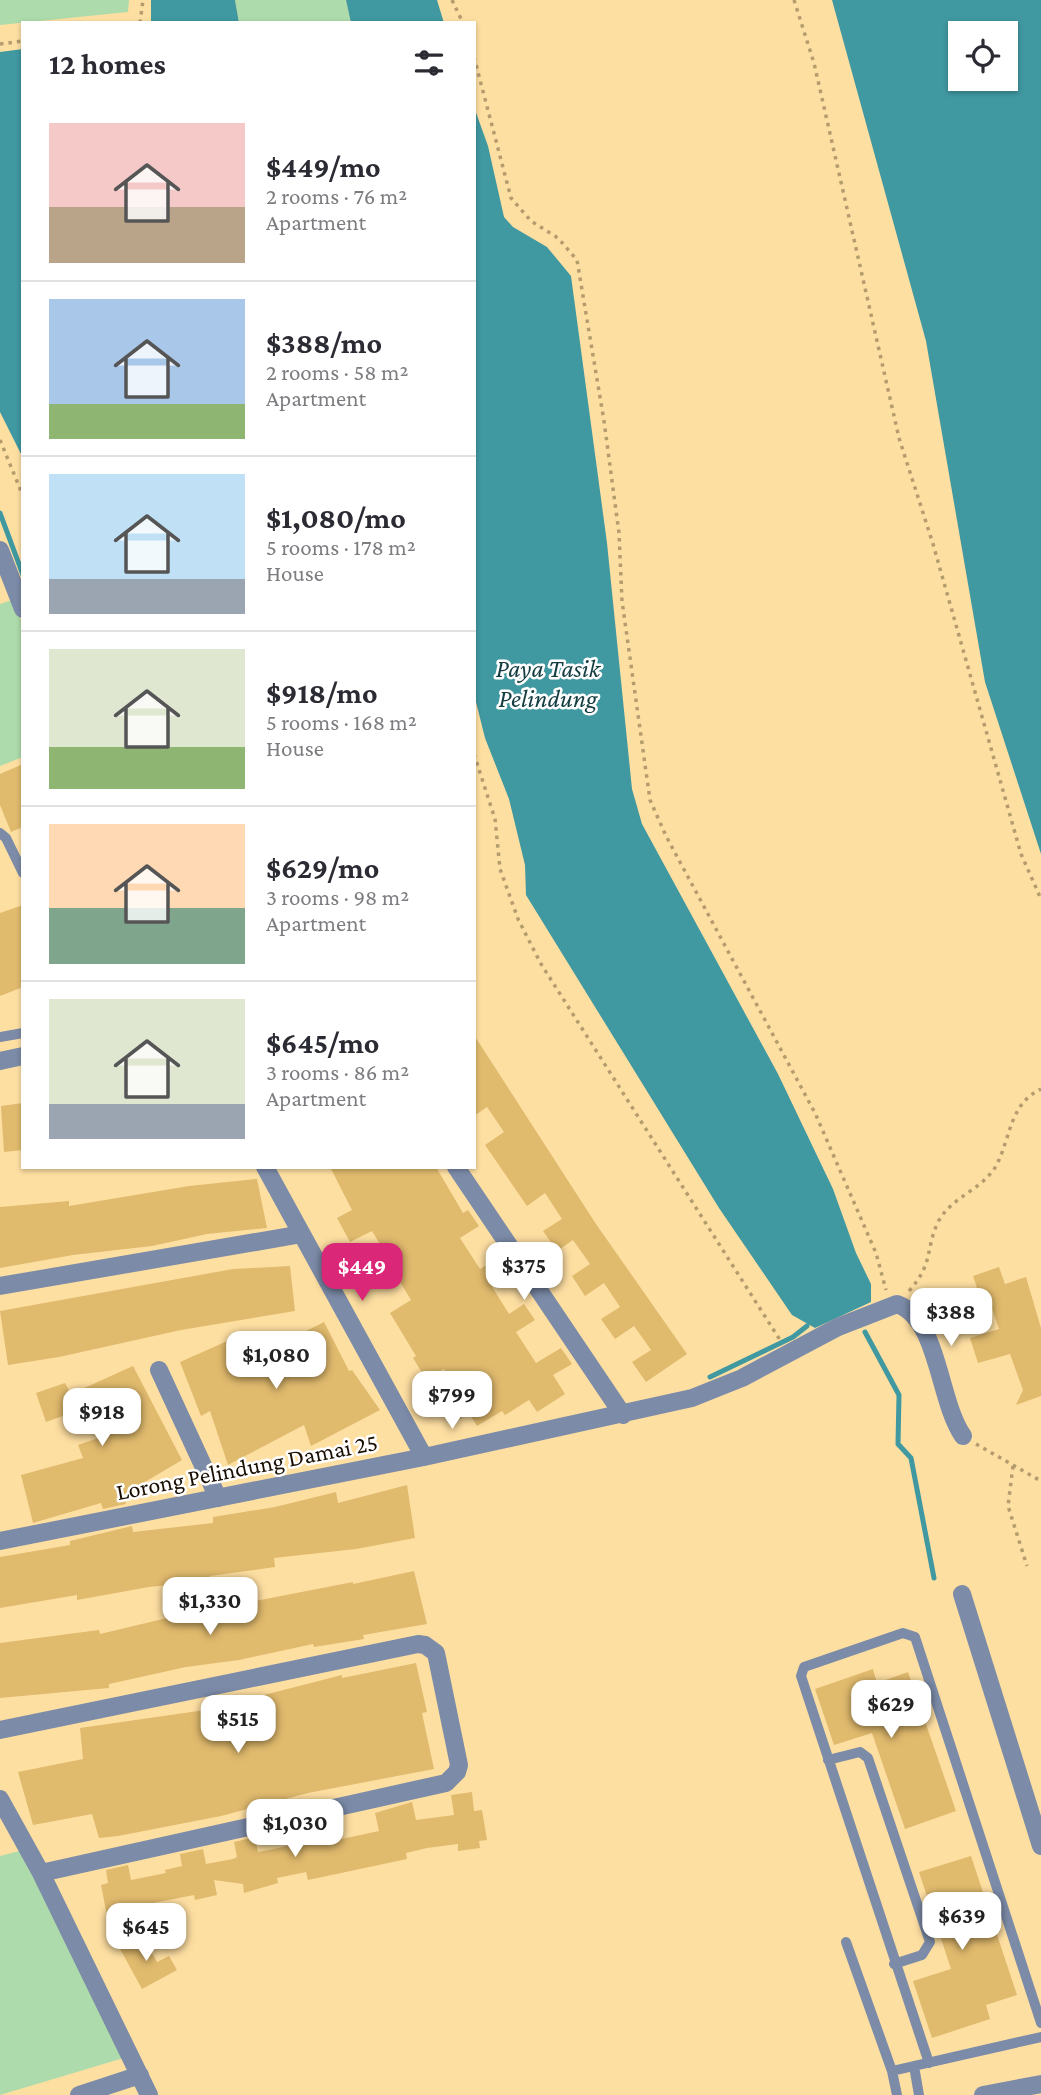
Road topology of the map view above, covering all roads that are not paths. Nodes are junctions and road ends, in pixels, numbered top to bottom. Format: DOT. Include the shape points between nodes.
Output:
graph roads {
  1 [pos="0,551"];
  2 [pos="21,604"];
  3 [pos="0,832"];
  4 [pos="21,869"];
  5 [pos="21,1033"];
  6 [pos="0,1037"];
  7 [pos="21,1056"];
  8 [pos="0,1061"];
  9 [pos="266,1169"];
  10 [pos="457,1169"];
  11 [pos="302,1234"];
  12 [pos="0,1286"];
  13 [pos="159,1370"];
  14 [pos="624,1415"];
  15 [pos="963,1436"];
  16 [pos="424,1457"];
  17 [pos="218,1498"];
  18 [pos="0,1541"];
  19 [pos="962,1594"];
  20 [pos="0,1730"];
  21 [pos="828,1760"];
  22 [pos="0,1799"];
  23 [pos="1041,1846"];
  24 [pos="41,1873"];
  25 [pos="846,1942"];
  26 [pos="894,1964"];
  27 [pos="1041,2023"];
  28 [pos="1041,2037"];
  29 [pos="929,2063"];
  30 [pos="914,2066"];
  31 [pos="892,2071"];
  32 [pos="139,2075"];
  33 [pos="1041,2084"];
  34 [pos="79,2095"];
  35 [pos="149,2095"];
  36 [pos="897,2095"];
  37 [pos="919,2095"];
  38 [pos="983,2095"];
  1 -- 2 [label="street"];
  3 -- 4 [label="lane"];
  5 -- 6 [label="lane"];
  7 -- 8 [label="street"];
  9 -- 11 [label="street"];
  10 -- 14 [label="street"];
  11 -- 12 [label="street"];
  11 -- 16 [label="street"];
  13 -- 17 [label="street"];
  14 -- 15 [label="street, Lorong Pelindung Damai 25" via="692,1398 743,1378 838,1328 897,1304 916,1314 924,1327 948,1407"];
  14 -- 16 [label="street, Lorong Pelindung Damai 25"];
  16 -- 17 [label="street, Lorong Pelindung Damai 25"];
  17 -- 18 [label="street, Lorong Pelindung Damai 25"];
  19 -- 23 [label="street"];
  20 -- 24 [label="street" via="418,1644 436,1653 459,1765 446,1783"];
  21 -- 26 [label="lane"];
  21 -- 26 [label="lane" via="860,1752 868,1758 930,1942 922,1955"];
  21 -- 27 [label="lane" via="800,1676 804,1667 903,1633 915,1637"];
  22 -- 24 [label="street"];
  24 -- 32 [label="street"];
  25 -- 31 [label="lane"];
  26 -- 29 [label="lane"];
  28 -- 29 [label="lane"];
  29 -- 30 [label="lane"];
  30 -- 31 [label="lane"];
  30 -- 37 [label="lane"];
  31 -- 36 [label="lane"];
  32 -- 34 [label="street"];
  32 -- 35 [label="street"];
  33 -- 38 [label="street"];
}
